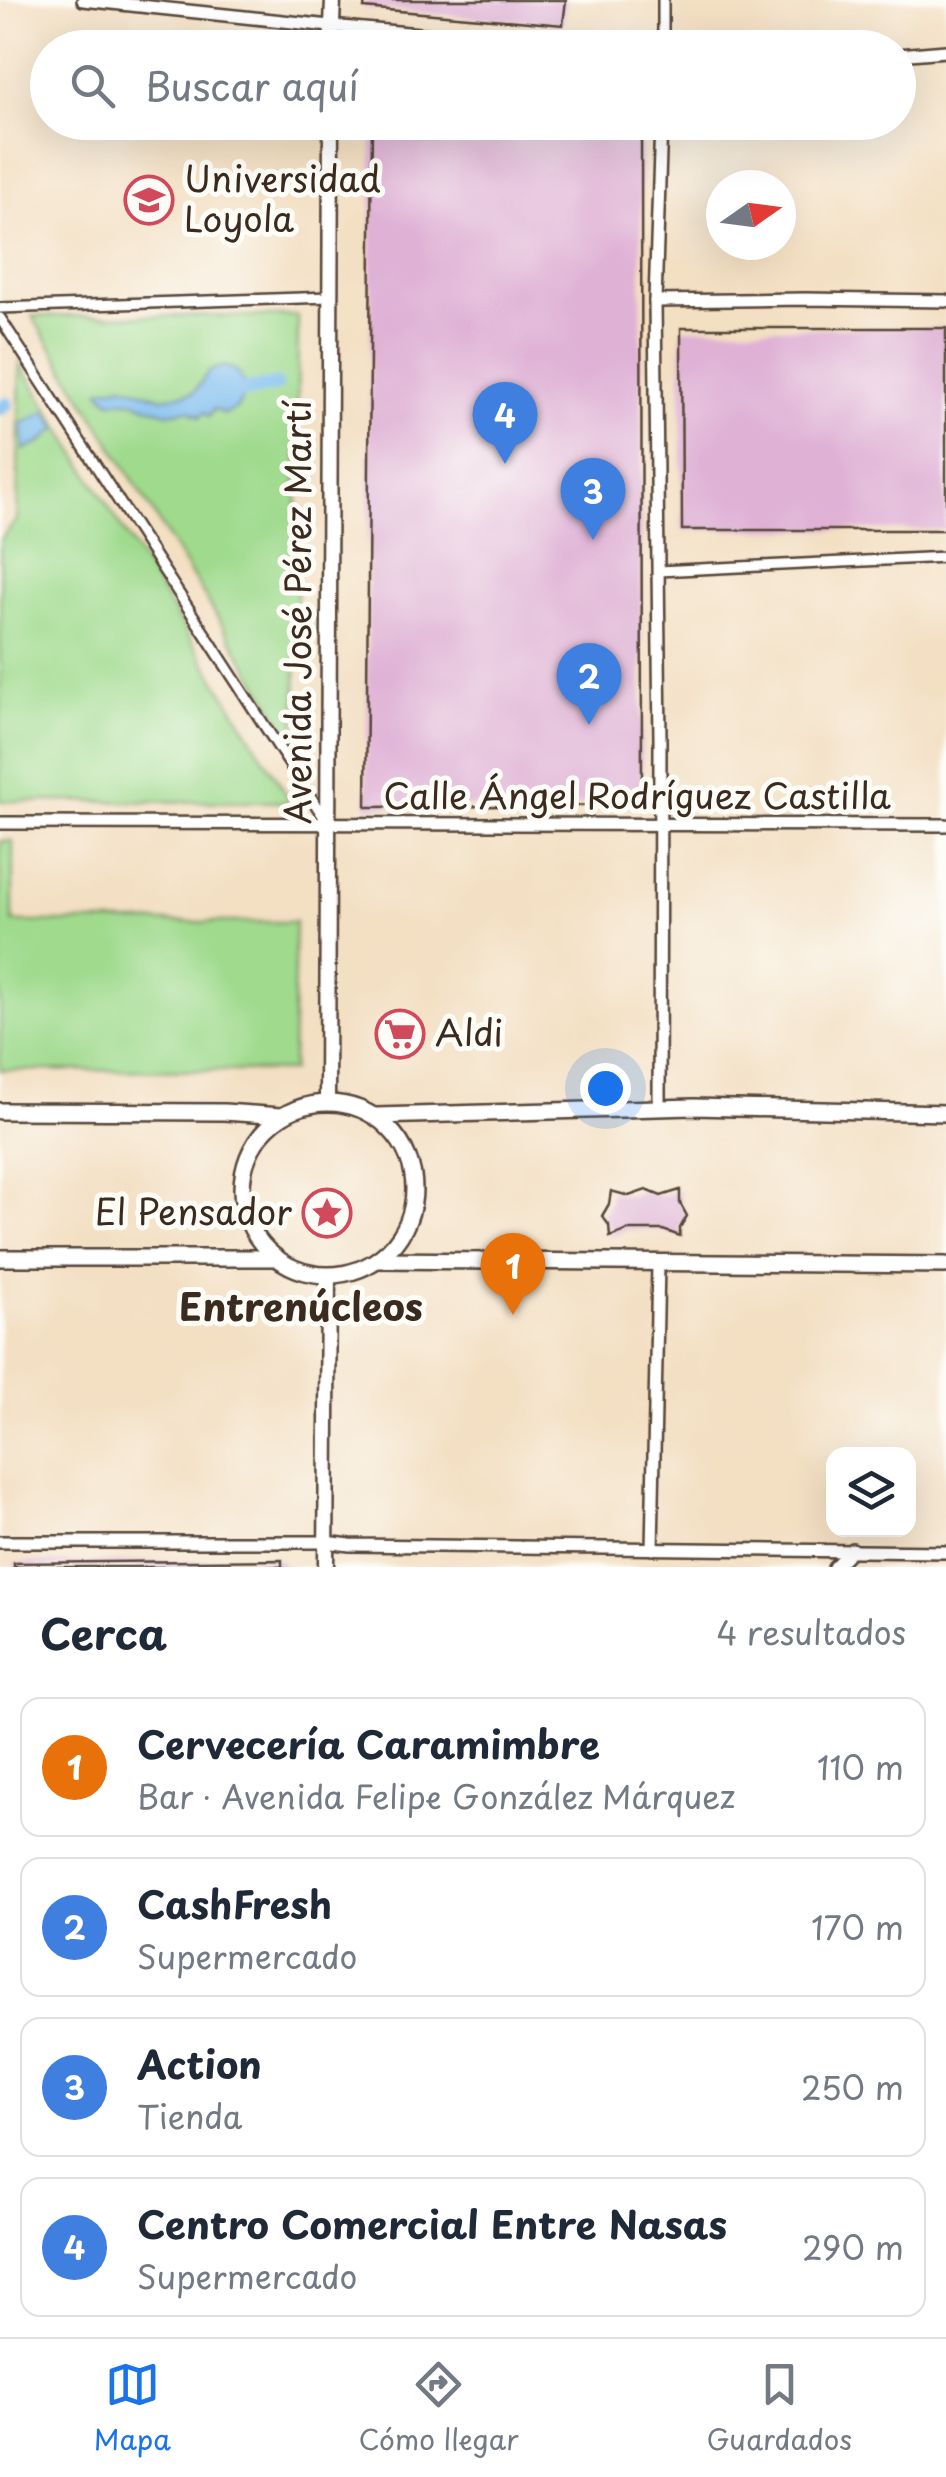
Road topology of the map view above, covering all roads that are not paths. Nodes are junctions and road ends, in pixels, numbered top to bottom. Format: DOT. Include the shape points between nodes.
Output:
graph roads {
  1 [pos="83,0"];
  2 [pos="663,0"];
  3 [pos="332,1"];
  4 [pos="330,26"];
  5 [pos="330,30"];
  6 [pos="375,30"];
  7 [pos="662,30"];
  8 [pos="946,51"];
  9 [pos="916,53"];
  10 [pos="331,140"];
  11 [pos="660,140"];
  12 [pos="330,296"];
  13 [pos="946,301"];
  14 [pos="656,302"];
  15 [pos="0,308"];
  16 [pos="0,318"];
  17 [pos="946,557"];
  18 [pos="658,571"];
  19 [pos="0,823"];
  20 [pos="658,823"];
  21 [pos="328,824"];
  22 [pos="946,825"];
  23 [pos="328,1102"];
  24 [pos="658,1108"];
  25 [pos="0,1111"];
  26 [pos="946,1113"];
  27 [pos="281,1116"];
  28 [pos="376,1116"];
  29 [pos="0,1258"];
  30 [pos="278,1258"];
  31 [pos="378,1260"];
  32 [pos="658,1264"];
  33 [pos="946,1265"];
  34 [pos="328,1275"];
  35 [pos="0,1542"];
  36 [pos="326,1542"];
  37 [pos="652,1548"];
  38 [pos="852,1549"];
  39 [pos="946,1552"];
  40 [pos="326,1567"];
  41 [pos="834,1567"];
  1 -- 4 [label="street"];
  2 -- 7 [label="street"];
  3 -- 4 [label="street"];
  4 -- 5 [label="street"];
  4 -- 6 [label="street"];
  8 -- 9 [label="street"];
  10 -- 12 [label="street, Avenida José Pérez Martí"];
  11 -- 14 [label="street"];
  12 -- 15 [label="street"];
  12 -- 21 [label="street, Avenida José Pérez Martí"];
  13 -- 14 [label="street"];
  14 -- 18 [label="street"];
  16 -- 21 [label="street"];
  17 -- 18 [label="street"];
  18 -- 20 [label="street"];
  19 -- 21 [label="street, Calle Ángel Rodríguez Castilla"];
  20 -- 21 [label="street, Calle Ángel Rodríguez Castilla"];
  20 -- 22 [label="street, Calle Ángel Rodríguez Castilla"];
  20 -- 24 [label="street"];
  21 -- 23 [label="street, Avenida José Pérez Martí"];
  23 -- 27 [label="main road"];
  23 -- 28 [label="main road"];
  24 -- 26 [label="main road"];
  24 -- 28 [label="main road"];
  25 -- 27 [label="main road"];
  27 -- 30 [label="main road" via="252,1147 242,1186 246,1214"];
  28 -- 31 [label="main road" via="404,1147 414,1188 410,1215"];
  29 -- 30 [label="main road"];
  30 -- 34 [label="main road"];
  31 -- 32 [label="main road"];
  31 -- 34 [label="main road"];
  32 -- 33 [label="main road"];
  32 -- 37 [label="street"];
  34 -- 36 [label="street"];
  35 -- 36 [label="street"];
  36 -- 37 [label="street"];
  36 -- 40 [label="street"];
  37 -- 38 [label="street"];
  38 -- 39 [label="street"];
  38 -- 41 [label="street"];
}
